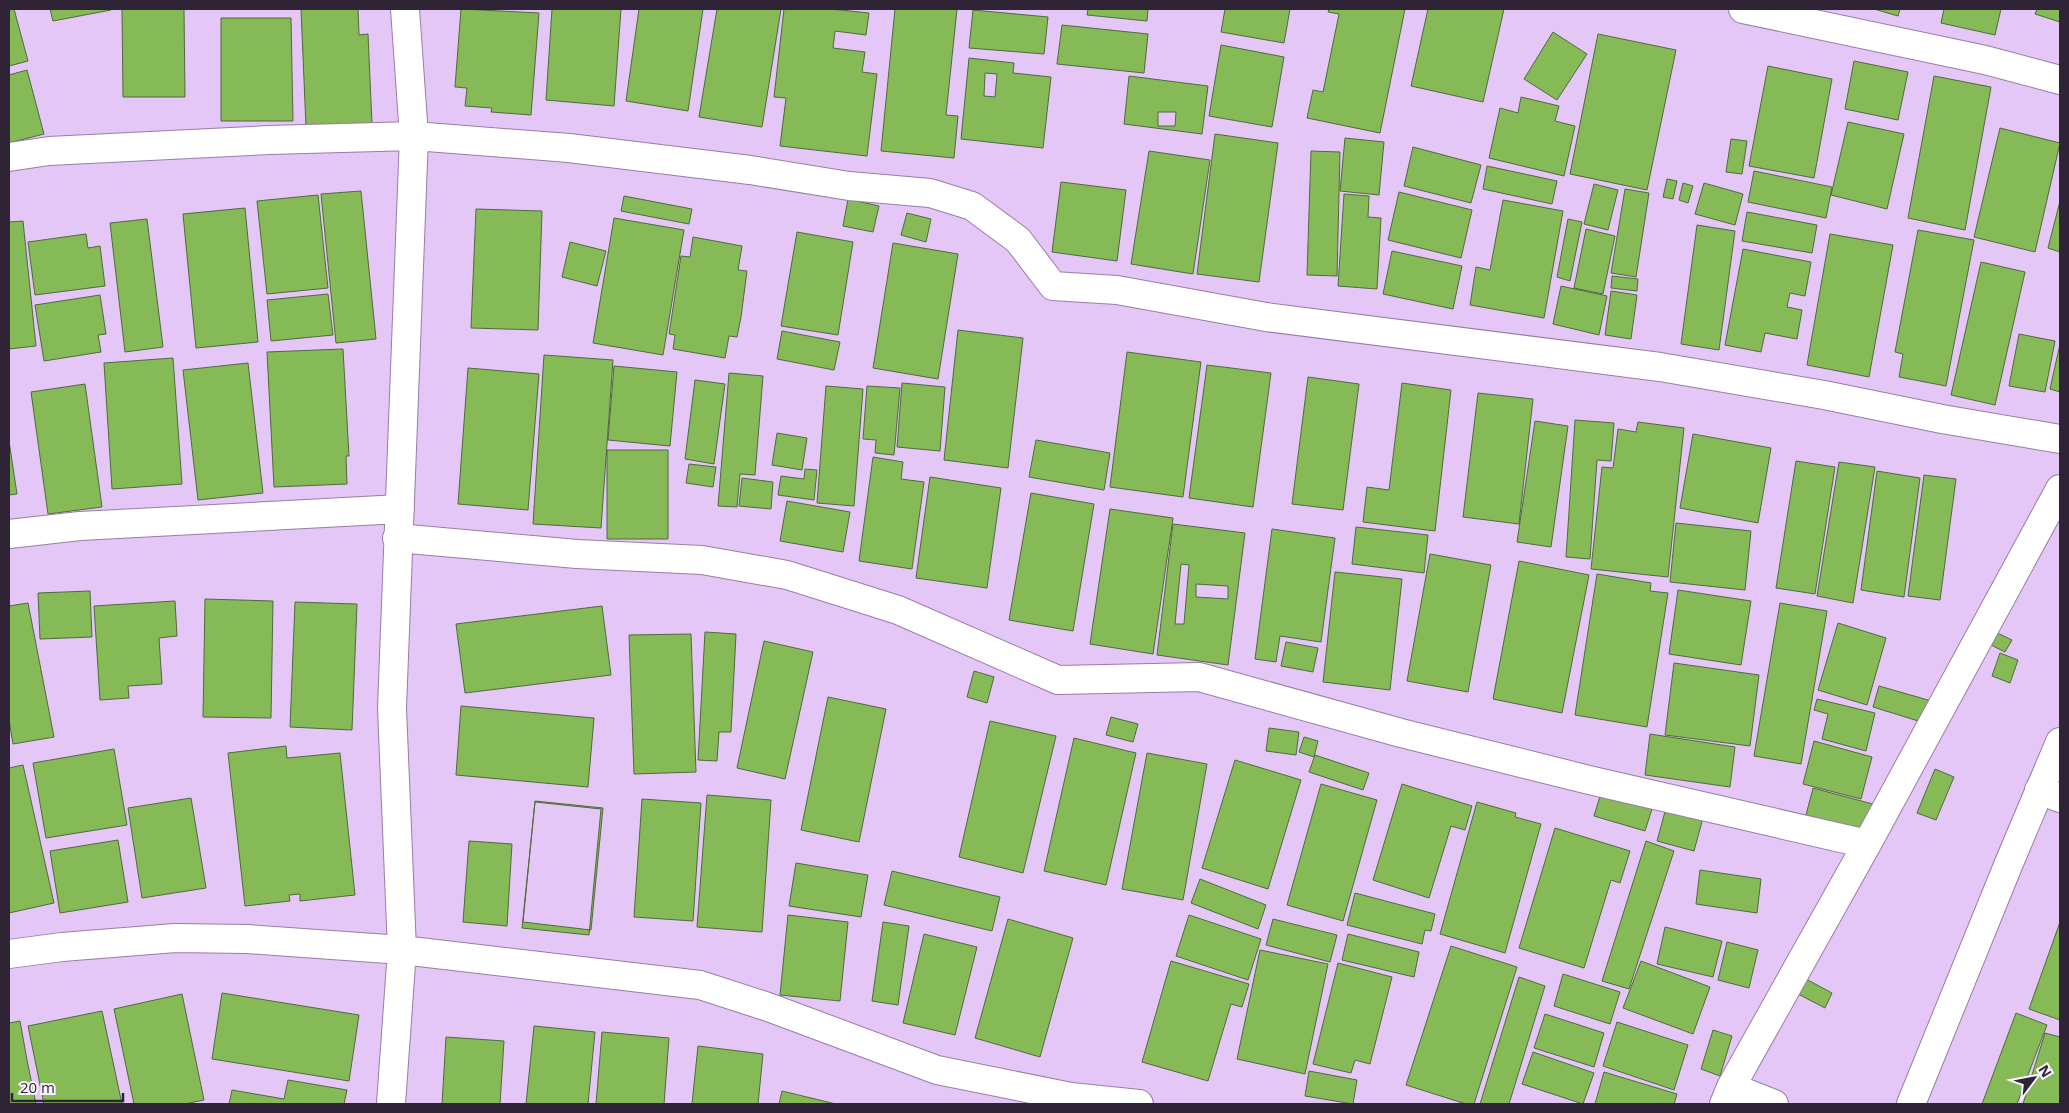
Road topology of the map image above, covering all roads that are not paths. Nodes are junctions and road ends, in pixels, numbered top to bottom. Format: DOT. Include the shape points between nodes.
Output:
graph roads {
  1 [pos="404,9"];
  2 [pos="1743,9"];
  3 [pos="2060,80"];
  4 [pos="414,136"];
  5 [pos="9,158"];
  6 [pos="2060,439"];
  7 [pos="2060,489"];
  8 [pos="400,509"];
  9 [pos="9,534"];
  10 [pos="397,538"];
  11 [pos="2060,742"];
  12 [pos="2050,794"];
  13 [pos="1867,844"];
  14 [pos="402,950"];
  15 [pos="9,954"];
  16 [pos="1727,1096"];
  17 [pos="390,1104"];
  18 [pos="1139,1104"];
  19 [pos="1774,1104"];
  20 [pos="1911,1104"];
  1 -- 4 [label="street"];
  2 -- 3 [label="street" via="1984,60"];
  4 -- 5 [label="street" via="58,150"];
  4 -- 6 [label="street" via="569,148 750,170 849,186 930,193 972,206 1018,240 1053,286 1117,290 1266,317 1660,367"];
  4 -- 8 [label="street"];
  7 -- 13 [label="street"];
  8 -- 9 [label="street" via="80,526"];
  8 -- 10 [label="street"];
  10 -- 13 [label="street" via="577,554 702,560 787,575 898,610 1058,680 1199,677 1589,780"];
  10 -- 14 [label="street" via="392,708"];
  11 -- 12 [label="street"];
  12 -- 20 [label="street"];
  13 -- 16 [label="street"];
  14 -- 15 [label="street" via="247,939 175,938"];
  14 -- 17 [label="street"];
  14 -- 18 [label="street" via="700,985 937,1070 1071,1098"];
  16 -- 19 [label="street"];
}
